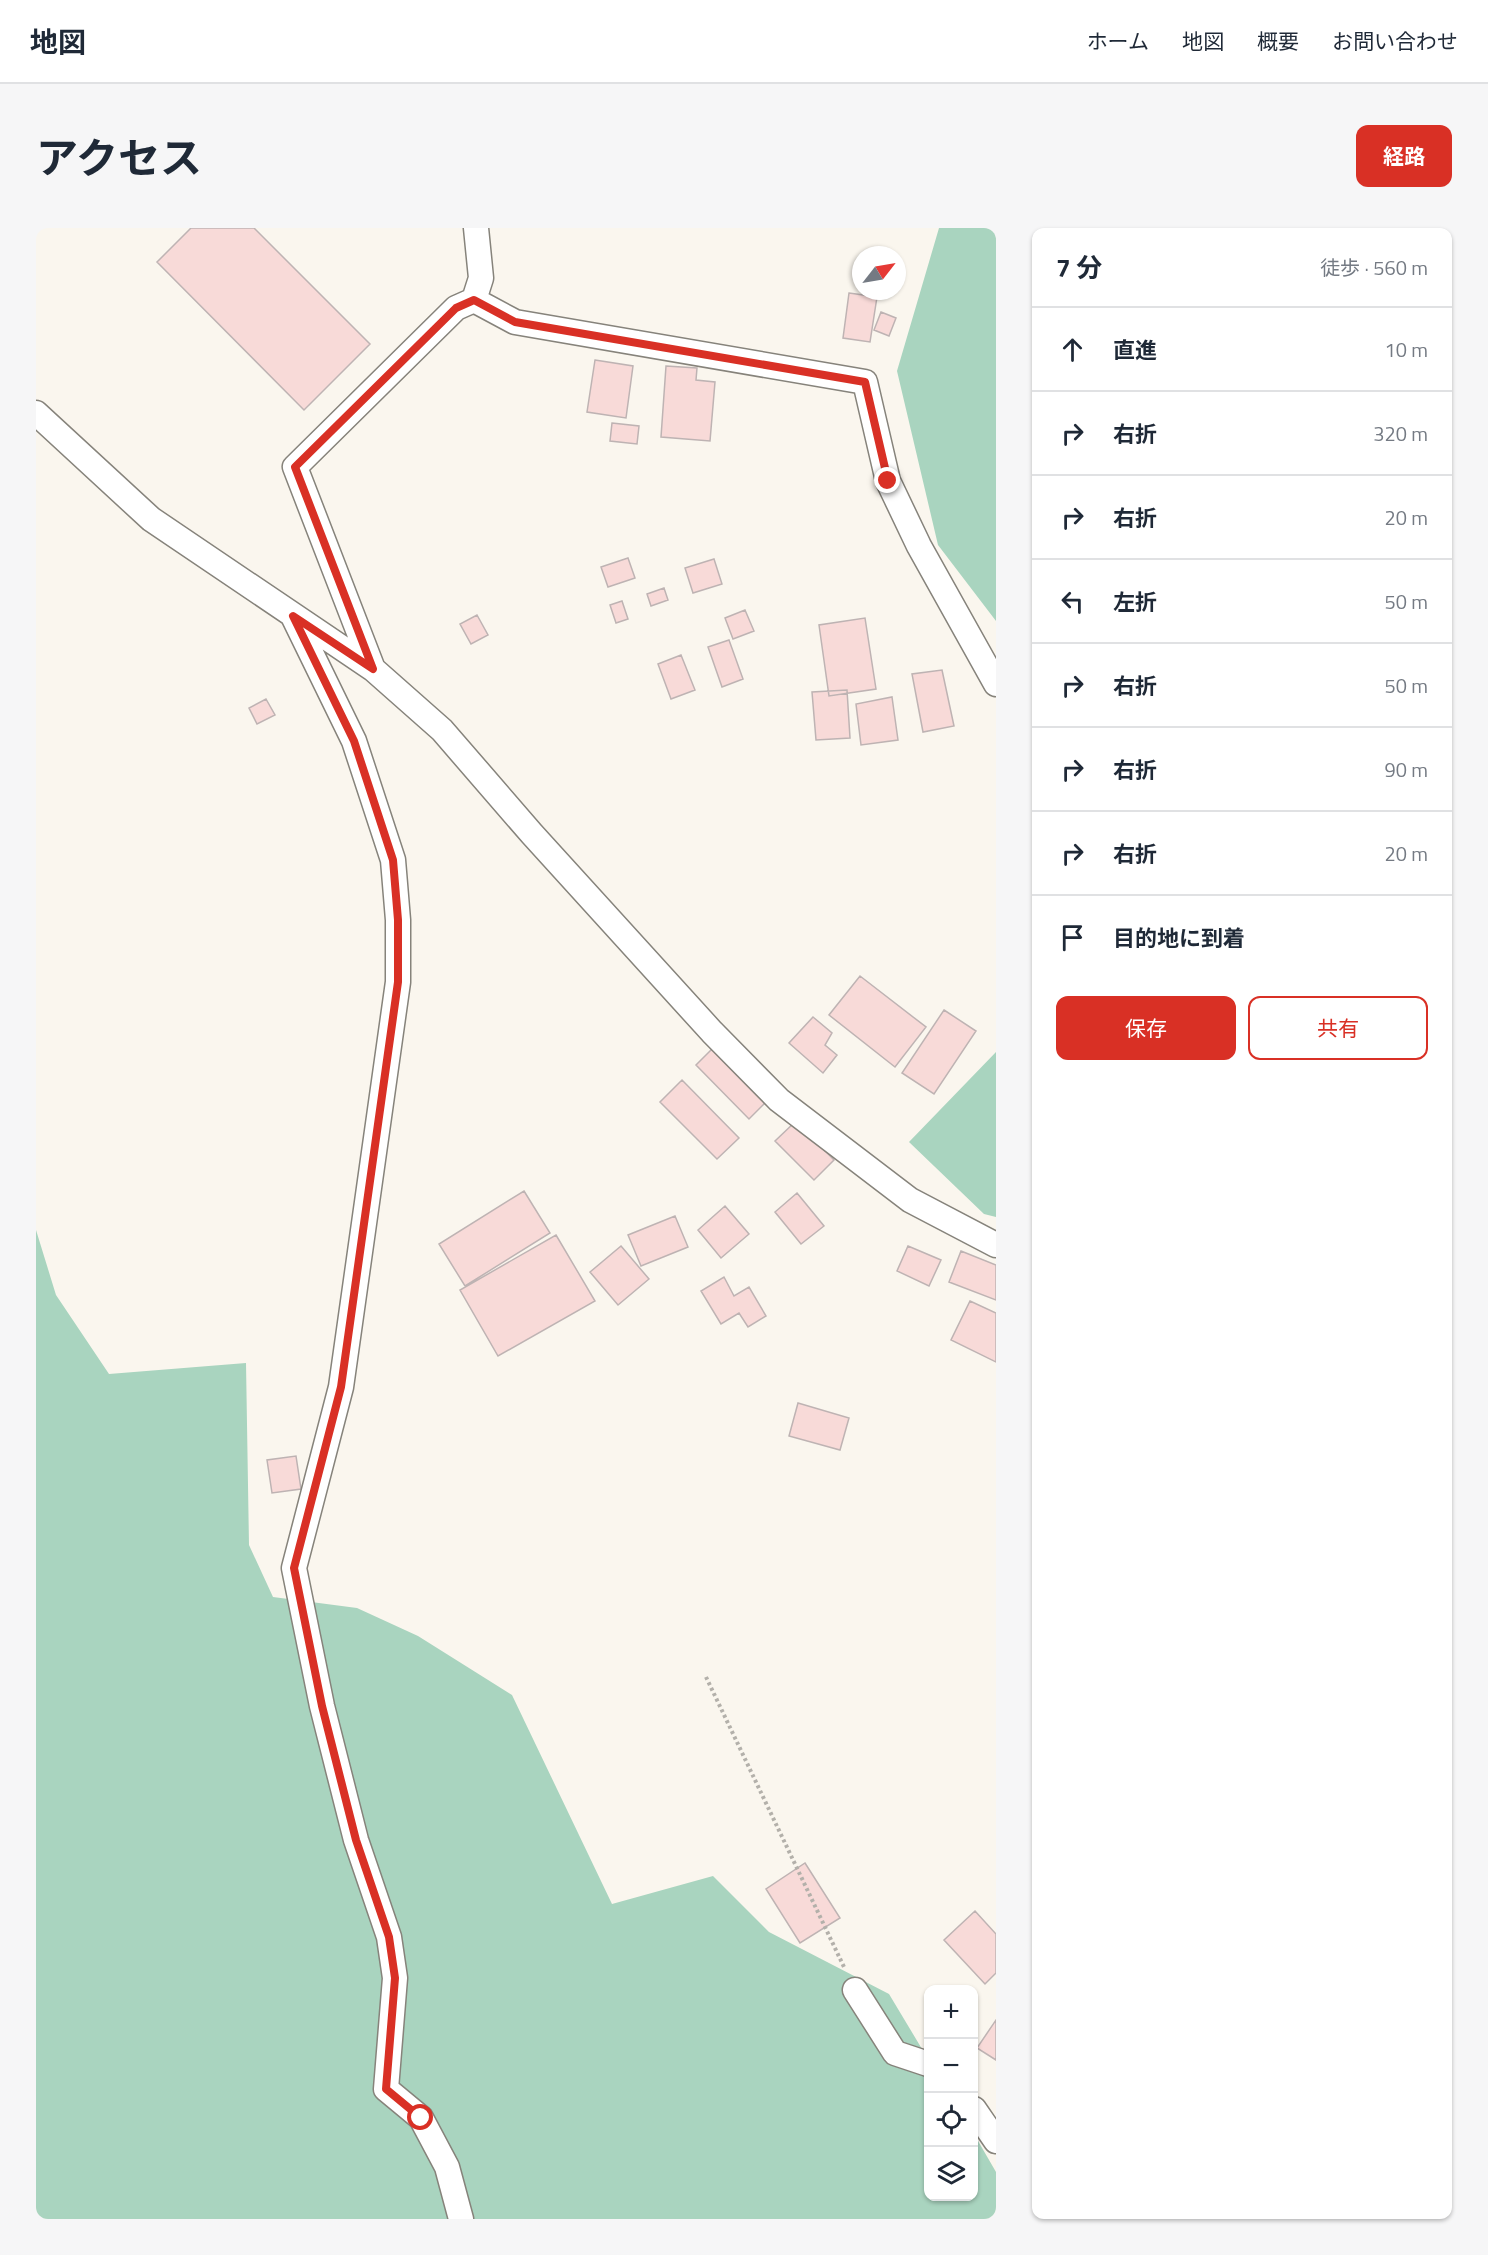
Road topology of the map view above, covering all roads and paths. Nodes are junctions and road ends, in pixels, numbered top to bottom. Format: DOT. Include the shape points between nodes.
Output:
graph roads {
  1 [pos="476,228"];
  2 [pos="474,300"];
  3 [pos="36,413"];
  4 [pos="293,616"];
  5 [pos="373,669"];
  6 [pos="996,684"];
  7 [pos="996,1245"];
  8 [pos="706,1677"];
  9 [pos="855,1990"];
  10 [pos="924,2063"];
  11 [pos="978,2115"];
  12 [pos="996,2141"];
  13 [pos="461,2219"];
  1 -- 2 [label="street" via="481,279"];
  2 -- 5 [label="street" via="456,308 295,467"];
  2 -- 6 [label="street" via="515,322 865,382 888,481 919,546"];
  3 -- 4 [label="street" via="151,519"];
  4 -- 5 [label="street"];
  4 -- 13 [label="street" via="354,741 393,860 398,920 398,982 341,1387 294,1568 325,1718 356,1840 389,1937 395,1978 386,2089 421,2118 447,2167"];
  5 -- 7 [label="street" via="442,730 532,834 779,1101 910,1200"];
  8 -- 9 [label="path"];
  9 -- 10 [label="street" via="895,2053"];
  11 -- 12 [label="street"];
}
